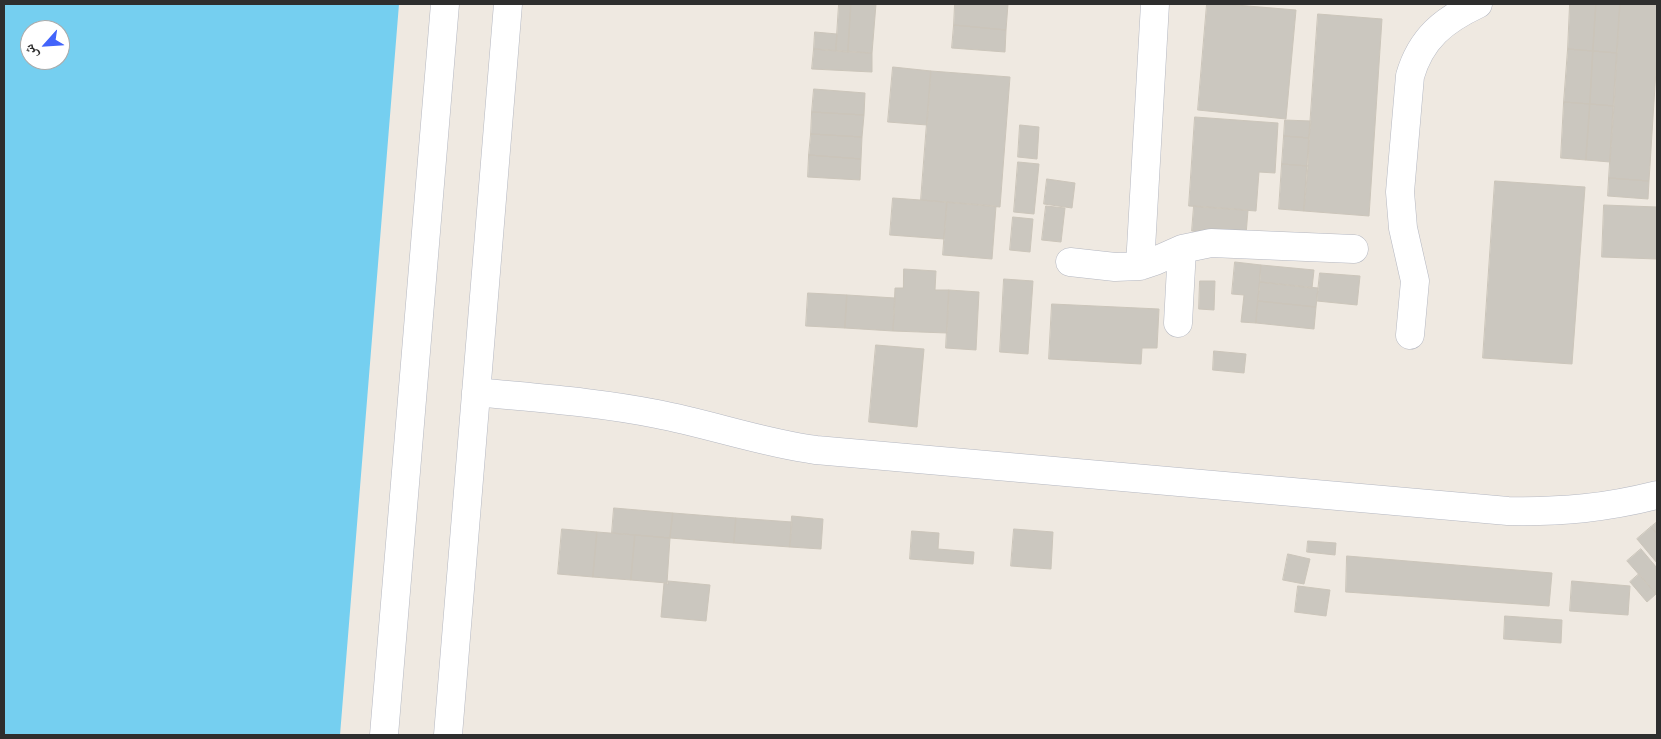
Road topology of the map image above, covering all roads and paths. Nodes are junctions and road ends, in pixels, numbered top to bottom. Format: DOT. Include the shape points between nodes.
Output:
graph roads {
  1 [pos="445,4"];
  2 [pos="508,4"];
  3 [pos="1155,4"];
  4 [pos="1478,4"];
  5 [pos="1438,16"];
  6 [pos="1182,249"];
  7 [pos="1354,249"];
  8 [pos="1070,262"];
  9 [pos="1140,266"];
  10 [pos="1178,323"];
  11 [pos="1410,335"];
  12 [pos="476,392"];
  13 [pos="1657,495"];
  14 [pos="384,735"];
  15 [pos="448,735"];
  1 -- 14 [label="street"];
  2 -- 12 [label="street"];
  3 -- 9 [label="street"];
  4 -- 5 [label="street"];
  5 -- 11 [label="street" via="1410,76 1404,144 1401,210 1415,281"];
  6 -- 7 [label="street" via="1211,243"];
  6 -- 9 [label="street"];
  6 -- 10 [label="street"];
  8 -- 9 [label="street"];
  12 -- 13 [label="street" via="626,408 786,446 816,450 1508,511 1591,509"];
  12 -- 15 [label="street"];
}
